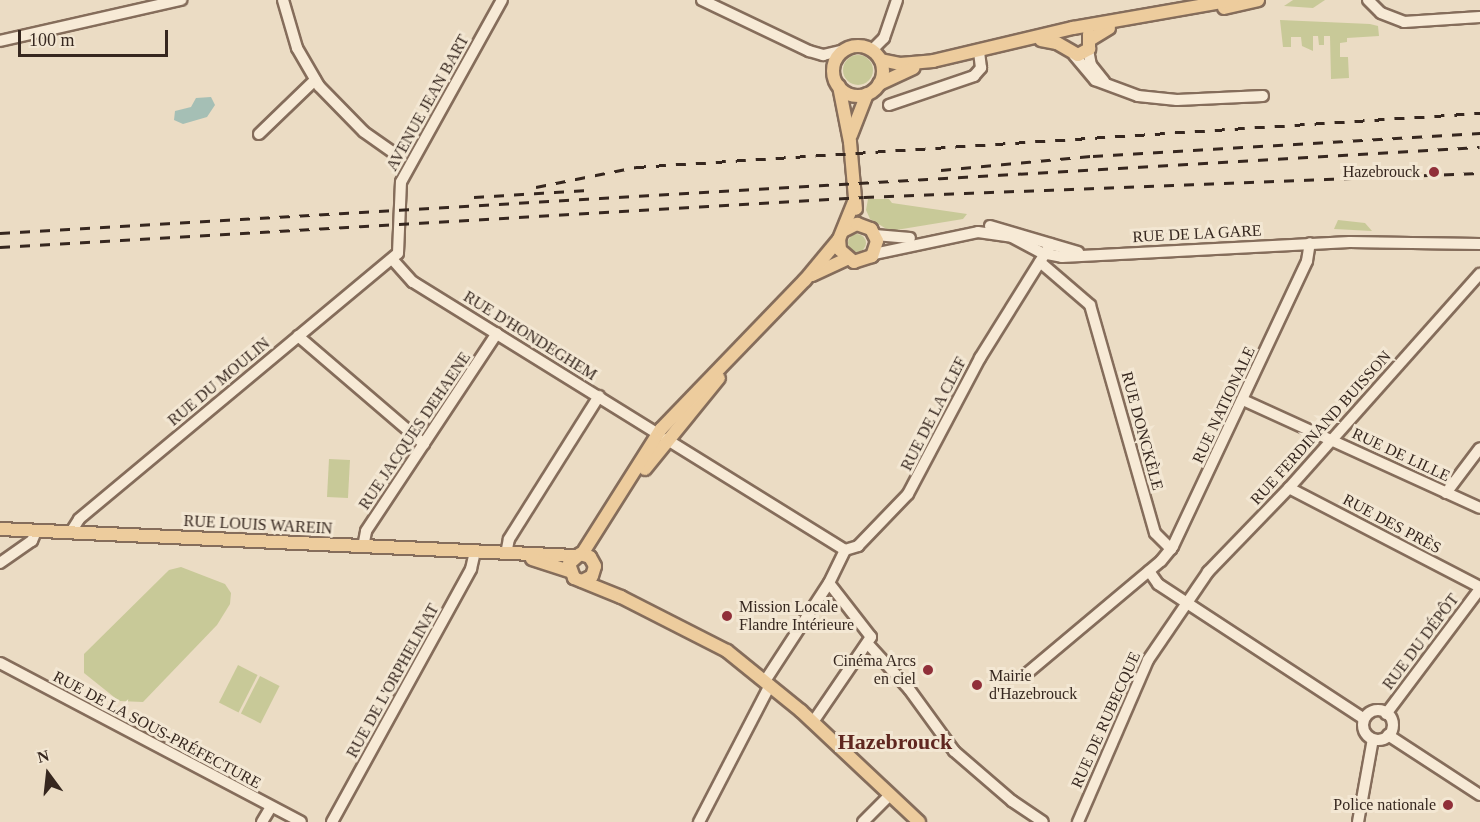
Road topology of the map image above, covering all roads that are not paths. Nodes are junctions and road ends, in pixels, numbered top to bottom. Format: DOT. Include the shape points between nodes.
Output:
graph roads {
  1 [pos="181,0"];
  2 [pos="283,0"];
  3 [pos="502,0"];
  4 [pos="702,0"];
  5 [pos="897,0"];
  6 [pos="1233,0"];
  7 [pos="1258,0"];
  8 [pos="1368,0"];
  9 [pos="1218,1"];
  10 [pos="1480,17"];
  11 [pos="1076,29"];
  12 [pos="1034,40"];
  13 [pos="0,41"];
  14 [pos="1089,45"];
  15 [pos="845,50"];
  16 [pos="872,50"];
  17 [pos="1069,51"];
  18 [pos="979,52"];
  19 [pos="881,60"];
  20 [pos="933,61"];
  21 [pos="315,80"];
  22 [pos="879,84"];
  23 [pos="839,86"];
  24 [pos="1108,86"];
  25 [pos="867,94"];
  26 [pos="1263,96"];
  27 [pos="889,105"];
  28 [pos="259,134"];
  29 [pos="850,142"];
  30 [pos="401,158"];
  31 [pos="854,202"];
  32 [pos="864,225"];
  33 [pos="841,235"];
  34 [pos="875,235"];
  35 [pos="1310,243"];
  36 [pos="1480,244"];
  37 [pos="1045,253"];
  38 [pos="874,254"];
  39 [pos="392,259"];
  40 [pos="846,259"];
  41 [pos="1480,274"];
  42 [pos="805,280"];
  43 [pos="497,333"];
  44 [pos="298,336"];
  45 [pos="600,396"];
  46 [pos="1243,400"];
  47 [pos="662,437"];
  48 [pos="1333,439"];
  49 [pos="424,444"];
  50 [pos="1480,448"];
  51 [pos="1289,488"];
  52 [pos="1446,493"];
  53 [pos="1480,508"];
  54 [pos="0,529"];
  55 [pos="36,531"];
  56 [pos="71,532"];
  57 [pos="363,547"];
  58 [pos="845,549"];
  59 [pos="1172,549"];
  60 [pos="475,552"];
  61 [pos="510,554"];
  62 [pos="578,555"];
  63 [pos="0,563"];
  64 [pos="595,565"];
  65 [pos="569,571"];
  66 [pos="1149,572"];
  67 [pos="582,581"];
  68 [pos="829,583"];
  69 [pos="1480,588"];
  70 [pos="621,597"];
  71 [pos="1186,602"];
  72 [pos="868,644"];
  73 [pos="0,663"];
  74 [pos="1025,675"];
  75 [pos="768,683"];
  76 [pos="1386,714"];
  77 [pos="1364,719"];
  78 [pos="813,722"];
  79 [pos="1388,735"];
  80 [pos="1373,739"];
  81 [pos="889,795"];
  82 [pos="1480,795"];
  83 [pos="271,807"];
  84 [pos="1024,817"];
  85 [pos="262,822"];
  86 [pos="301,822"];
  87 [pos="332,822"];
  88 [pos="699,822"];
  89 [pos="863,822"];
  90 [pos="919,822"];
  91 [pos="1043,822"];
  92 [pos="1078,822"];
  93 [pos="1358,822"];
  1 -- 13 [label="street"];
  2 -- 21 [label="street" via="292,36"];
  3 -- 39 [label="street, AVENUE JEAN BART" via="402,180 400,246"];
  4 -- 15 [label="street" via="808,51 827,55"];
  5 -- 16 [label="street" via="884,38"];
  6 -- 9 [label="main road"];
  7 -- 14 [label="main road" via="1106,28"];
  8 -- 10 [label="street" via="1381,13 1404,22"];
  9 -- 11 [label="main road"];
  11 -- 12 [label="main road"];
  11 -- 14 [label="main road"];
  11 -- 17 [label="main road" via="1064,38"];
  12 -- 17 [label="main road" via="1051,41"];
  12 -- 18 [label="main road"];
  14 -- 17 [label="main road"];
  14 -- 24 [label="street" via="1094,69"];
  15 -- 16 [label="main road" via="858,46"];
  15 -- 23 [label="main road" via="834,66"];
  16 -- 19 [label="main road"];
  17 -- 24 [label="street" via="1090,76"];
  18 -- 20 [label="main road"];
  18 -- 27 [label="street" via="981,68 974,76"];
  19 -- 20 [label="main road" via="900,64"];
  19 -- 22 [label="main road" via="883,74"];
  20 -- 22 [label="main road"];
  21 -- 28 [label="street"];
  21 -- 30 [label="street" via="364,132"];
  22 -- 25 [label="main road"];
  23 -- 25 [label="main road" via="853,95"];
  23 -- 29 [label="main road"];
  24 -- 26 [label="street" via="1167,100"];
  25 -- 29 [label="main road"];
  29 -- 31 [label="main road"];
  31 -- 32 [label="main road"];
  31 -- 33 [label="main road"];
  32 -- 33 [label="main road" via="853,225"];
  32 -- 34 [label="main road"];
  33 -- 40 [label="main road" via="840,250"];
  33 -- 42 [label="main road"];
  34 -- 37 [label="street" via="899,240 988,226 1015,230"];
  34 -- 38 [label="main road"];
  35 -- 36 [label="street, RUE DE LA GARE"];
  35 -- 37 [label="street, RUE DE LA GARE"];
  35 -- 46 [label="street, RUE NATIONALE" via="1309,258"];
  37 -- 38 [label="street" via="1012,237 978,232"];
  37 -- 58 [label="street, RUE DE LA CLEF" via="980,358 908,494 866,539 855,548"];
  37 -- 59 [label="street, RUE DONCKÈLE" via="1086,299 1093,314 1155,533"];
  38 -- 40 [label="main road" via="861,262"];
  39 -- 43 [label="street, RUE D'HONDEGHEM" via="408,279"];
  39 -- 44 [label="street, RUE DU MOULIN"];
  40 -- 42 [label="main road"];
  41 -- 48 [label="street, RUE FERDINAND BUISSON"];
  42 -- 47 [label="main road"];
  43 -- 45 [label="street, RUE D'HONDEGHEM"];
  43 -- 49 [label="street, RUE JACQUES DEHAENE"];
  44 -- 49 [label="street"];
  44 -- 56 [label="street, RUE DU MOULIN" via="76,521"];
  45 -- 47 [label="street, RUE D'HONDEGHEM"];
  45 -- 61 [label="street" via="509,539"];
  46 -- 48 [label="street, RUE DE LILLE"];
  46 -- 59 [label="street, RUE NATIONALE"];
  47 -- 58 [label="street, RUE D'HONDEGHEM"];
  47 -- 62 [label="main road"];
  47 -- 64 [label="main road" via="603,536"];
  48 -- 51 [label="street, RUE FERDINAND BUISSON"];
  48 -- 52 [label="street, RUE DE LILLE"];
  49 -- 57 [label="street, RUE JACQUES DEHAENE" via="366,531"];
  50 -- 52 [label="street"];
  51 -- 69 [label="street, RUE DES PRÈS"];
  51 -- 71 [label="street, RUE FERDINAND BUISSON" via="1217,560"];
  52 -- 53 [label="street, RUE DE LILLE"];
  54 -- 55 [label="main road, RUE LOUIS WAREIN"];
  55 -- 56 [label="main road, RUE LOUIS WAREIN"];
  55 -- 63 [label="street" via="30,543"];
  56 -- 57 [label="main road, RUE LOUIS WAREIN"];
  57 -- 60 [label="main road, RUE LOUIS WAREIN"];
  58 -- 68 [label="street"];
  59 -- 66 [label="street, RUE NATIONALE"];
  60 -- 61 [label="main road, RUE LOUIS WAREIN"];
  60 -- 87 [label="street, RUE DE L'ORPHELINAT" via="471,569"];
  61 -- 62 [label="main road, RUE LOUIS WAREIN"];
  61 -- 65 [label="main road, RUE LOUIS WAREIN"];
  62 -- 64 [label="main road"];
  62 -- 65 [label="main road"];
  64 -- 67 [label="main road" via="590,578"];
  64 -- 70 [label="main road"];
  65 -- 67 [label="main road"];
  66 -- 71 [label="street" via="1158,584"];
  66 -- 74 [label="street, RUE NATIONALE"];
  67 -- 70 [label="main road"];
  68 -- 72 [label="street" via="869,630"];
  68 -- 75 [label="street"];
  69 -- 76 [label="street, RUE DU DÉPÔT"];
  70 -- 75 [label="main road" via="722,648"];
  71 -- 77 [label="street"];
  71 -- 92 [label="street, RUE DE RUBECQUE" via="1142,673"];
  72 -- 78 [label="street"];
  72 -- 84 [label="street" via="909,689 948,745"];
  73 -- 83 [label="street, RUE DE LA SOUS-PRÉFECTURE"];
  75 -- 78 [label="main road"];
  75 -- 88 [label="street"];
  76 -- 77 [label="street" via="1374,711"];
  76 -- 79 [label="street" via="1392,723"];
  77 -- 80 [label="street" via="1364,730"];
  78 -- 81 [label="main road"];
  79 -- 80 [label="street"];
  79 -- 82 [label="street"];
  80 -- 93 [label="street"];
  81 -- 89 [label="street"];
  81 -- 90 [label="main road"];
  83 -- 85 [label="street"];
  83 -- 86 [label="street, RUE DE LA SOUS-PRÉFECTURE"];
  84 -- 91 [label="street"];
}
